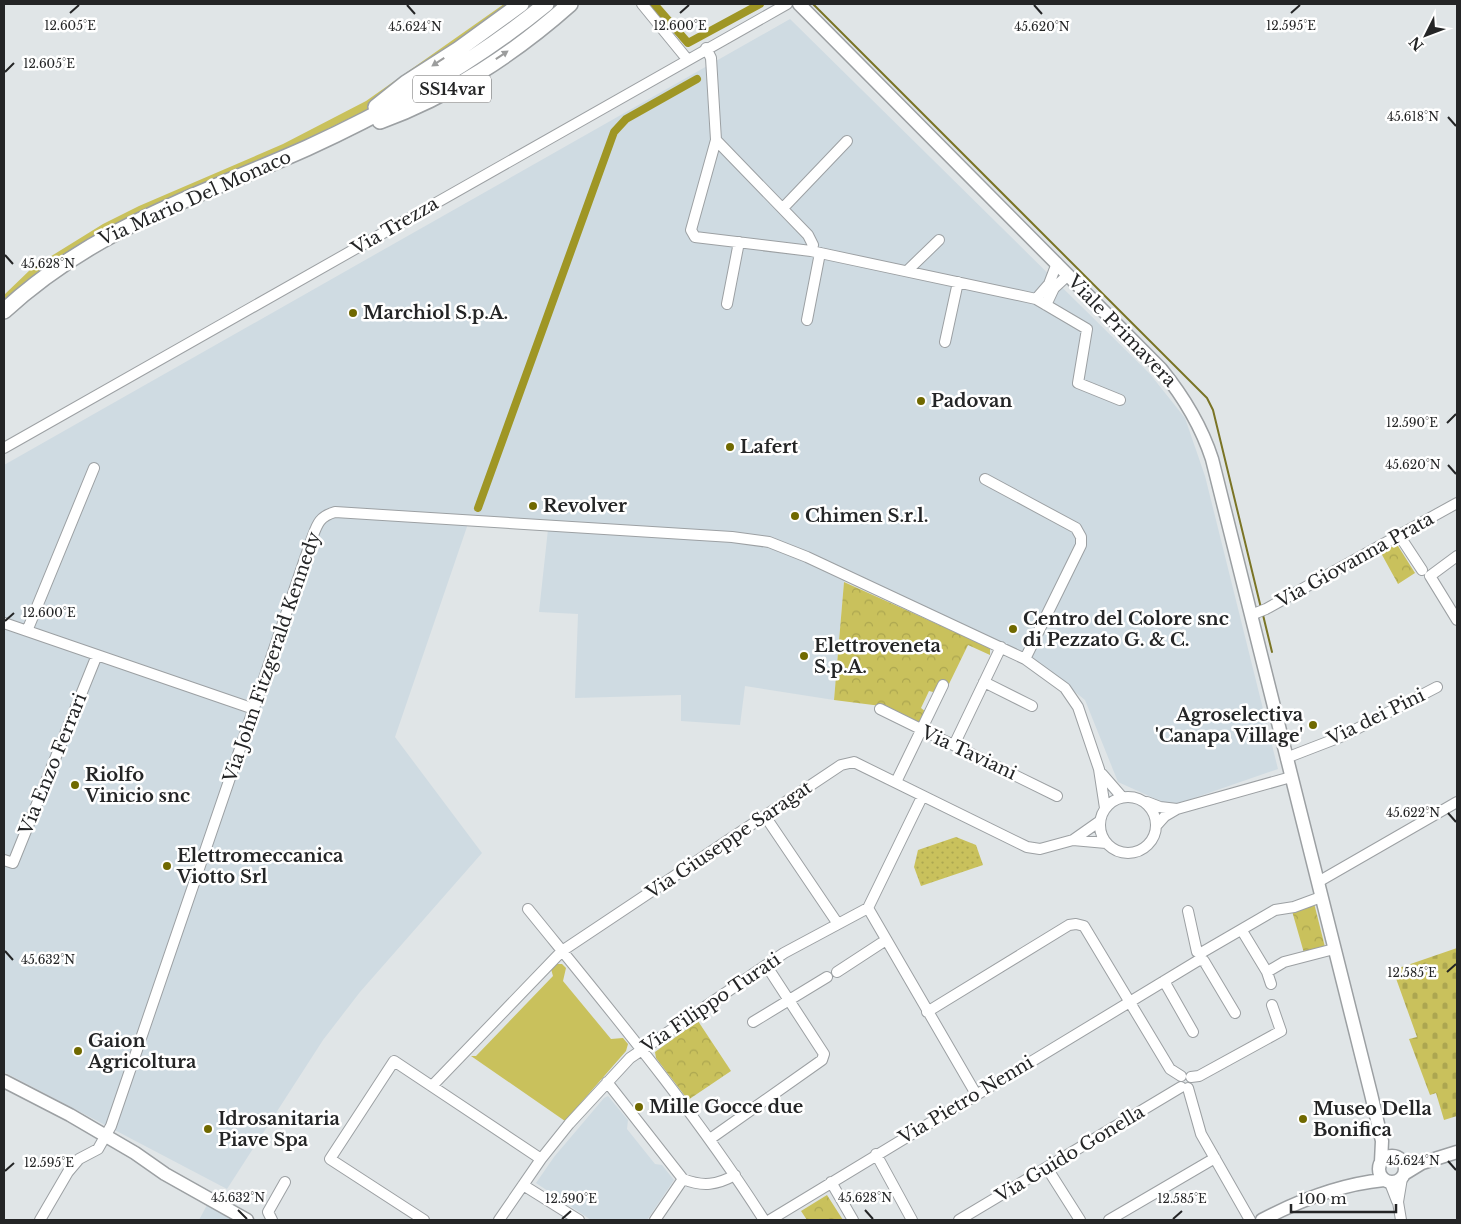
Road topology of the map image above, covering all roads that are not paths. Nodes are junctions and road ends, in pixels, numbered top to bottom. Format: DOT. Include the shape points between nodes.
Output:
graph roads {
  1 [pos="521,4"];
  2 [pos="570,4"];
  3 [pos="642,4"];
  4 [pos="786,4"];
  5 [pos="799,4"];
  6 [pos="544,5"];
  7 [pos="706,48"];
  8 [pos="686,60"];
  9 [pos="716,140"];
  10 [pos="847,141"];
  11 [pos="317,143"];
  12 [pos="783,208"];
  13 [pos="939,240"];
  14 [pos="739,242"];
  15 [pos="816,252"];
  16 [pos="1057,263"];
  17 [pos="907,271"];
  18 [pos="1068,275"];
  19 [pos="958,282"];
  20 [pos="1036,299"];
  21 [pos="728,304"];
  22 [pos="1046,305"];
  23 [pos="4,311"];
  24 [pos="807,320"];
  25 [pos="945,342"];
  26 [pos="1120,400"];
  27 [pos="4,448"];
  28 [pos="94,468"];
  29 [pos="985,479"];
  30 [pos="1457,503"];
  31 [pos="1399,535"];
  32 [pos="1457,556"];
  33 [pos="1422,570"];
  34 [pos="1253,614"];
  35 [pos="1457,620"];
  36 [pos="4,622"];
  37 [pos="27,631"];
  38 [pos="1001,647"];
  39 [pos="97,655"];
  40 [pos="1026,659"];
  41 [pos="984,682"];
  42 [pos="943,685"];
  43 [pos="1437,687"];
  44 [pos="1032,706"];
  45 [pos="254,709"];
  46 [pos="880,709"];
  47 [pos="920,730"];
  48 [pos="954,745"];
  49 [pos="1286,758"];
  50 [pos="1099,769"];
  51 [pos="1291,777"];
  52 [pos="896,782"];
  53 [pos="1057,796"];
  54 [pos="922,797"];
  55 [pos="1122,797"];
  56 [pos="1142,800"];
  57 [pos="1457,802"];
  58 [pos="1105,808"];
  59 [pos="1177,809"];
  60 [pos="765,816"];
  61 [pos="1100,821"];
  62 [pos="1156,826"];
  63 [pos="1073,840"];
  64 [pos="1106,843"];
  65 [pos="4,860"];
  66 [pos="1318,882"];
  67 [pos="1321,897"];
  68 [pos="868,908"];
  69 [pos="528,909"];
  70 [pos="1188,911"];
  71 [pos="838,924"];
  72 [pos="1244,934"];
  73 [pos="886,940"];
  74 [pos="1334,948"];
  75 [pos="562,951"];
  76 [pos="766,965"];
  77 [pos="838,972"];
  78 [pos="1267,972"];
  79 [pos="827,977"];
  80 [pos="1164,981"];
  81 [pos="1271,984"];
  82 [pos="789,999"];
  83 [pos="1129,1002"];
  84 [pos="1272,1005"];
  85 [pos="927,1012"];
  86 [pos="1235,1013"];
  87 [pos="753,1022"];
  88 [pos="1193,1032"];
  89 [pos="642,1049"];
  90 [pos="4,1081"];
  91 [pos="607,1082"];
  92 [pos="1185,1082"];
  93 [pos="432,1086"];
  94 [pos="22,1091"];
  95 [pos="976,1094"];
  96 [pos="710,1138"];
  97 [pos="105,1139"];
  98 [pos="1382,1141"];
  99 [pos="1457,1152"];
  100 [pos="876,1154"];
  101 [pos="1215,1158"];
  102 [pos="541,1159"];
  103 [pos="1380,1165"];
  104 [pos="1047,1168"];
  105 [pos="1396,1172"];
  106 [pos="165,1174"];
  107 [pos="735,1175"];
  108 [pos="683,1179"];
  109 [pos="285,1182"];
  110 [pos="832,1182"];
  111 [pos="1360,1182"];
  112 [pos="522,1185"];
  113 [pos="40,1220"];
  114 [pos="247,1220"];
  115 [pos="272,1220"];
  116 [pos="424,1220"];
  117 [pos="499,1220"];
  118 [pos="579,1220"];
  119 [pos="655,1220"];
  120 [pos="764,1220"];
  121 [pos="770,1220"];
  122 [pos="853,1220"];
  123 [pos="912,1220"];
  124 [pos="959,1220"];
  125 [pos="1080,1220"];
  126 [pos="1109,1220"];
  127 [pos="1250,1220"];
  128 [pos="1262,1220"];
  129 [pos="1401,1220"];
  1 -- 11 [label="highway, SS14var, one-way" via="371,111"];
  11 -- 2 [label="highway, SS14var, one-way" via="435,99 507,52"];
  3 -- 8 [label="street"];
  4 -- 7 [label="street, Via Trezza"];
  5 -- 16 [label="main road, Viale Primavera"];
  6 -- 11 [label="highway" via="439,79 376,115"];
  7 -- 8 [label="street, Via Trezza"];
  7 -- 9 [label="street" via="711,58"];
  8 -- 27 [label="street, Via Trezza"];
  9 -- 12 [label="street"];
  9 -- 14 [label="street" via="692,230 695,238"];
  10 -- 12 [label="street"];
  11 -- 23 [label="highway, Via Mario Del Monaco" via="110,234 55,270"];
  12 -- 15 [label="street" via="808,235"];
  13 -- 17 [label="street"];
  14 -- 15 [label="street"];
  14 -- 21 [label="street"];
  15 -- 17 [label="street"];
  15 -- 24 [label="street"];
  16 -- 18 [label="main road, Viale Primavera"];
  16 -- 20 [label="street" via="1049,284"];
  17 -- 19 [label="street"];
  18 -- 22 [label="street" via="1054,288"];
  18 -- 34 [label="main road, Viale Primavera" via="1161,369 1185,399 1212,459"];
  19 -- 20 [label="street"];
  19 -- 25 [label="street"];
  20 -- 22 [label="street"];
  22 -- 26 [label="street" via="1087,329 1078,382"];
  28 -- 37 [label="street"];
  29 -- 40 [label="street" via="1076,528 1081,537 1081,545"];
  30 -- 31 [label="street, Via Giovanna Prata"];
  31 -- 33 [label="street"];
  31 -- 34 [label="street, Via Giovanna Prata"];
  32 -- 35 [label="street" via="1430,576"];
  34 -- 49 [label="main road, Viale Primavera"];
  36 -- 37 [label="street"];
  37 -- 39 [label="street"];
  38 -- 40 [label="street, Via John Fitzgerald Kennedy"];
  38 -- 41 [label="street"];
  38 -- 45 [label="street, Via John Fitzgerald Kennedy" via="769,542 335,512 319,519"];
  39 -- 45 [label="street"];
  39 -- 65 [label="street, Via Enzo Ferrari" via="14,863"];
  40 -- 50 [label="street, Via John Fitzgerald Kennedy" via="1065,688 1078,707"];
  41 -- 44 [label="street"];
  41 -- 48 [label="street"];
  42 -- 47 [label="street"];
  43 -- 49 [label="street, Via dei Pini" via="1343,736"];
  45 -- 97 [label="street, Via John Fitzgerald Kennedy"];
  46 -- 47 [label="street, Via Taviani"];
  47 -- 48 [label="street, Via Taviani"];
  47 -- 52 [label="street"];
  48 -- 53 [label="street, Via Taviani"];
  49 -- 51 [label="main road, Viale Primavera"];
  50 -- 55 [label="street, Via John Fitzgerald Kennedy"];
  50 -- 58 [label="street, Via John Fitzgerald Kennedy"];
  51 -- 59 [label="street"];
  51 -- 66 [label="main road, Viale Primavera"];
  52 -- 54 [label="street, Via Giuseppe Saragat"];
  52 -- 60 [label="street, Via Giuseppe Saragat" via="854,762 841,765"];
  54 -- 63 [label="street, Via Giuseppe Saragat" via="1027,848 1040,849"];
  54 -- 68 [label="street"];
  55 -- 56 [label="street"];
  55 -- 58 [label="street"];
  56 -- 59 [label="street"];
  56 -- 62 [label="street" via="1153,812"];
  57 -- 66 [label="street"];
  58 -- 61 [label="street, Via John Fitzgerald Kennedy"];
  59 -- 62 [label="street"];
  60 -- 71 [label="street"];
  60 -- 75 [label="street, Via Giuseppe Saragat"];
  61 -- 63 [label="street, Via Giuseppe Saragat"];
  61 -- 64 [label="street" via="1100,832"];
  62 -- 64 [label="street" via="1151,842 1139,851 1124,853"];
  63 -- 64 [label="street, Via Giuseppe Saragat"];
  66 -- 67 [label="main road, Viale Primavera"];
  67 -- 70 [label="street" via="1274,910 1202,953 1197,952"];
  67 -- 74 [label="main road, Viale Primavera"];
  68 -- 71 [label="street, Via Filippo Turati"];
  68 -- 73 [label="street"];
  69 -- 75 [label="street"];
  71 -- 76 [label="street, Via Filippo Turati"];
  72 -- 78 [label="street"];
  73 -- 77 [label="street"];
  73 -- 85 [label="street"];
  74 -- 78 [label="street" via="1284,962"];
  74 -- 98 [label="main road, Viale Primavera"];
  75 -- 89 [label="street"];
  75 -- 93 [label="street, Via Giuseppe Saragat"];
  76 -- 82 [label="street"];
  76 -- 89 [label="street, Via Filippo Turati"];
  78 -- 81 [label="street"];
  79 -- 82 [label="street"];
  80 -- 83 [label="street, Via Pietro Nenni"];
  80 -- 86 [label="street, Via Pietro Nenni" via="1199,960 1204,961"];
  80 -- 88 [label="street"];
  82 -- 87 [label="street"];
  82 -- 96 [label="street" via="824,1054 822,1060"];
  83 -- 85 [label="street" via="1084,926 1076,924 1069,925"];
  83 -- 92 [label="street" via="1170,1069"];
  83 -- 95 [label="street, Via Pietro Nenni"];
  84 -- 92 [label="street, Via Guido Gonella" via="1281,1031"];
  85 -- 95 [label="street"];
  89 -- 91 [label="street, Via Filippo Turati"];
  89 -- 96 [label="street"];
  90 -- 94 [label="main road"];
  91 -- 102 [label="street, Via Filippo Turati"];
  91 -- 108 [label="street"];
  92 -- 101 [label="street" via="1196,1126"];
  92 -- 104 [label="street, Via Guido Gonella"];
  93 -- 102 [label="street"];
  93 -- 116 [label="street" via="394,1062 330,1159"];
  94 -- 97 [label="main road"];
  94 -- 97 [label="main road" via="58,1115"];
  95 -- 100 [label="street, Via Pietro Nenni"];
  96 -- 107 [label="street"];
  97 -- 106 [label="main road" via="142,1157"];
  97 -- 106 [label="main road" via="148,1168"];
  97 -- 113 [label="street" via="98,1149 79,1159 68,1172"];
  98 -- 103 [label="main road, Viale Primavera"];
  98 -- 105 [label="main road, Viale Primavera"];
  99 -- 105 [label="main road"];
  100 -- 110 [label="street, Via Pietro Nenni"];
  100 -- 123 [label="street"];
  101 -- 126 [label="street"];
  101 -- 127 [label="street"];
  102 -- 112 [label="street, Via Filippo Turati"];
  103 -- 105 [label="main road" via="1380,1174"];
  103 -- 105 [label="main road" via="1386,1158"];
  103 -- 111 [label="main road"];
  104 -- 124 [label="street, Via Guido Gonella"];
  104 -- 125 [label="street"];
  105 -- 111 [label="main road"];
  105 -- 129 [label="street, Viale Primavera"];
  106 -- 114 [label="main road"];
  107 -- 108 [label="street" via="711,1185 699,1185"];
  107 -- 120 [label="street"];
  108 -- 119 [label="street"];
  109 -- 115 [label="street" via="268,1212"];
  110 -- 121 [label="street, Via Pietro Nenni"];
  110 -- 122 [label="street"];
  111 -- 128 [label="main road" via="1307,1199"];
  112 -- 117 [label="street, Via Filippo Turati"];
  112 -- 118 [label="street"];
}
